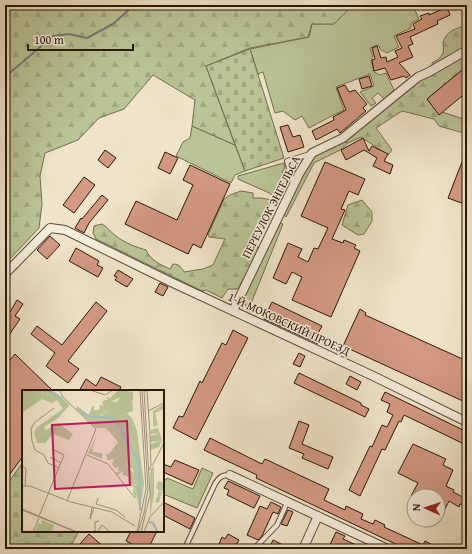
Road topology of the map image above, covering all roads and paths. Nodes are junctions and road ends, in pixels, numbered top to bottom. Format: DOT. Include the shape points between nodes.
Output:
graph roads {
  1 [pos="467,50"];
  2 [pos="312,153"];
  3 [pos="294,185"];
  4 [pos="5,274"];
  5 [pos="233,311"];
  6 [pos="467,422"];
  7 [pos="230,475"];
  8 [pos="288,501"];
  9 [pos="318,516"];
  10 [pos="186,546"];
  11 [pos="254,549"];
  12 [pos="303,549"];
  13 [pos="388,549"];
  1 -- 2 [label="street, ПЕРЕУЛОК ЭНГЕЛЬСА" via="430,72 418,76 343,138"];
  2 -- 3 [label="street, ПЕРЕУЛОК ЭНГЕЛЬСА"];
  2 -- 3 [label="lane" via="287,161"];
  3 -- 5 [label="street, ПЕРЕУЛОК ЭНГЕЛЬСА"];
  4 -- 5 [label="street, 1-Й МОКОВСКИЙ ПРОЕЗД" via="50,228 64,230"];
  5 -- 6 [label="street, 1-Й МОКОВСКИЙ ПРОЕЗД"];
  7 -- 8 [label="street"];
  7 -- 10 [label="lane" via="219,478 215,484"];
  8 -- 9 [label="street"];
  8 -- 11 [label="lane" via="277,525"];
  9 -- 12 [label="street"];
  9 -- 13 [label="street"];
}
